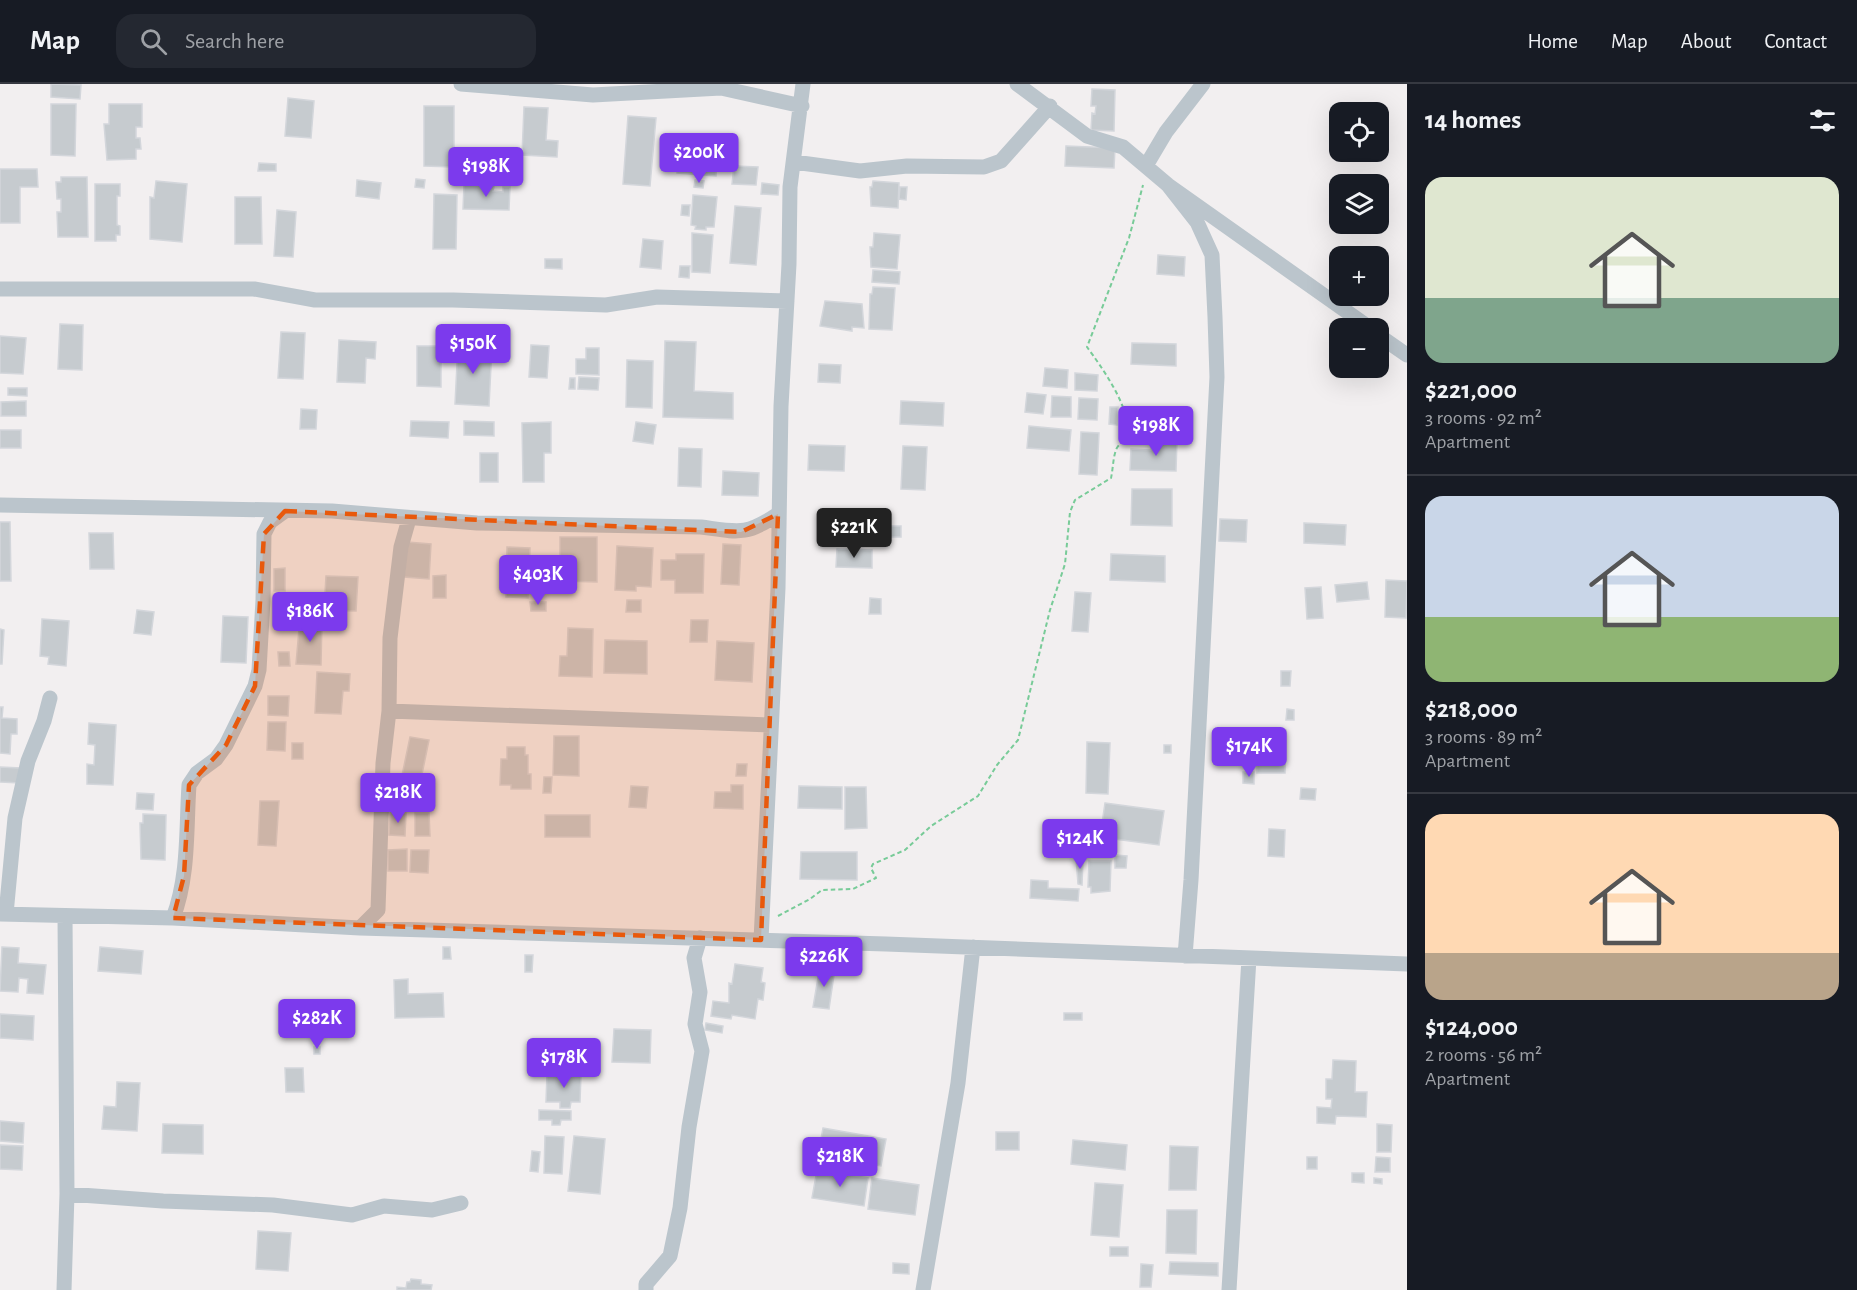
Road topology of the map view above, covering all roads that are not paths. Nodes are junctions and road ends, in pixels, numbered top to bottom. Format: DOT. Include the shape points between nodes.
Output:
graph roads {
  1 [pos="461,84"];
  2 [pos="803,84"];
  3 [pos="1017,84"];
  4 [pos="1203,84"];
  5 [pos="802,106"];
  6 [pos="1050,106"];
  7 [pos="794,162"];
  8 [pos="1147,164"];
  9 [pos="1168,185"];
  10 [pos="0,289"];
  11 [pos="787,301"];
  12 [pos="1356,318"];
  13 [pos="1389,343"];
  14 [pos="1407,355"];
  15 [pos="0,505"];
  16 [pos="285,511"];
  17 [pos="778,514"];
  18 [pos="409,519"];
  19 [pos="50,698"];
  20 [pos="389,711"];
  21 [pos="770,725"];
  22 [pos="3,914"];
  23 [pos="65,916"];
  24 [pos="173,918"];
  25 [pos="360,928"];
  26 [pos="700,938"];
  27 [pos="760,940"];
  28 [pos="972,947"];
  29 [pos="1185,956"];
  30 [pos="1249,958"];
  31 [pos="1407,964"];
  32 [pos="67,1194"];
  33 [pos="460,1203"];
  34 [pos="64,1290"];
  35 [pos="646,1290"];
  36 [pos="923,1290"];
  37 [pos="1229,1290"];
  1 -- 5 [label="street" via="593,95 721,88"];
  2 -- 5 [label="street"];
  3 -- 6 [label="street"];
  4 -- 8 [label="street"];
  5 -- 7 [label="street"];
  6 -- 7 [label="street" via="1001,161 984,167 906,166 860,171"];
  6 -- 8 [label="street" via="1087,136 1124,147"];
  7 -- 11 [label="street"];
  8 -- 9 [label="street"];
  9 -- 12 [label="street"];
  9 -- 29 [label="street" via="1197,222 1212,255 1216,377"];
  10 -- 11 [label="street" via="254,289 315,300 606,305 657,297"];
  11 -- 17 [label="street"];
  13 -- 14 [label="street"];
  15 -- 16 [label="street"];
  16 -- 18 [label="street"];
  16 -- 24 [label="street" via="270,522 264,534 263,609 255,686 226,745 189,785 182,895"];
  17 -- 18 [label="street" via="753,530 741,532 690,527"];
  17 -- 21 [label="street"];
  18 -- 20 [label="street" via="401,547 390,638"];
  19 -- 22 [label="street" via="28,761 15,818"];
  20 -- 21 [label="street"];
  20 -- 25 [label="street" via="378,910"];
  21 -- 27 [label="street"];
  22 -- 23 [label="street"];
  23 -- 24 [label="street"];
  23 -- 32 [label="street"];
  24 -- 25 [label="street"];
  25 -- 26 [label="street"];
  26 -- 27 [label="street"];
  26 -- 35 [label="street" via="694,958 700,992 695,1024 702,1051 680,1208 670,1256 646,1284"];
  27 -- 28 [label="street"];
  28 -- 29 [label="street"];
  28 -- 36 [label="street" via="955,1102"];
  29 -- 30 [label="street"];
  30 -- 31 [label="street"];
  30 -- 37 [label="street"];
  32 -- 33 [label="street" via="273,1205 352,1215 384,1206 432,1210"];
  32 -- 34 [label="street"];
}
